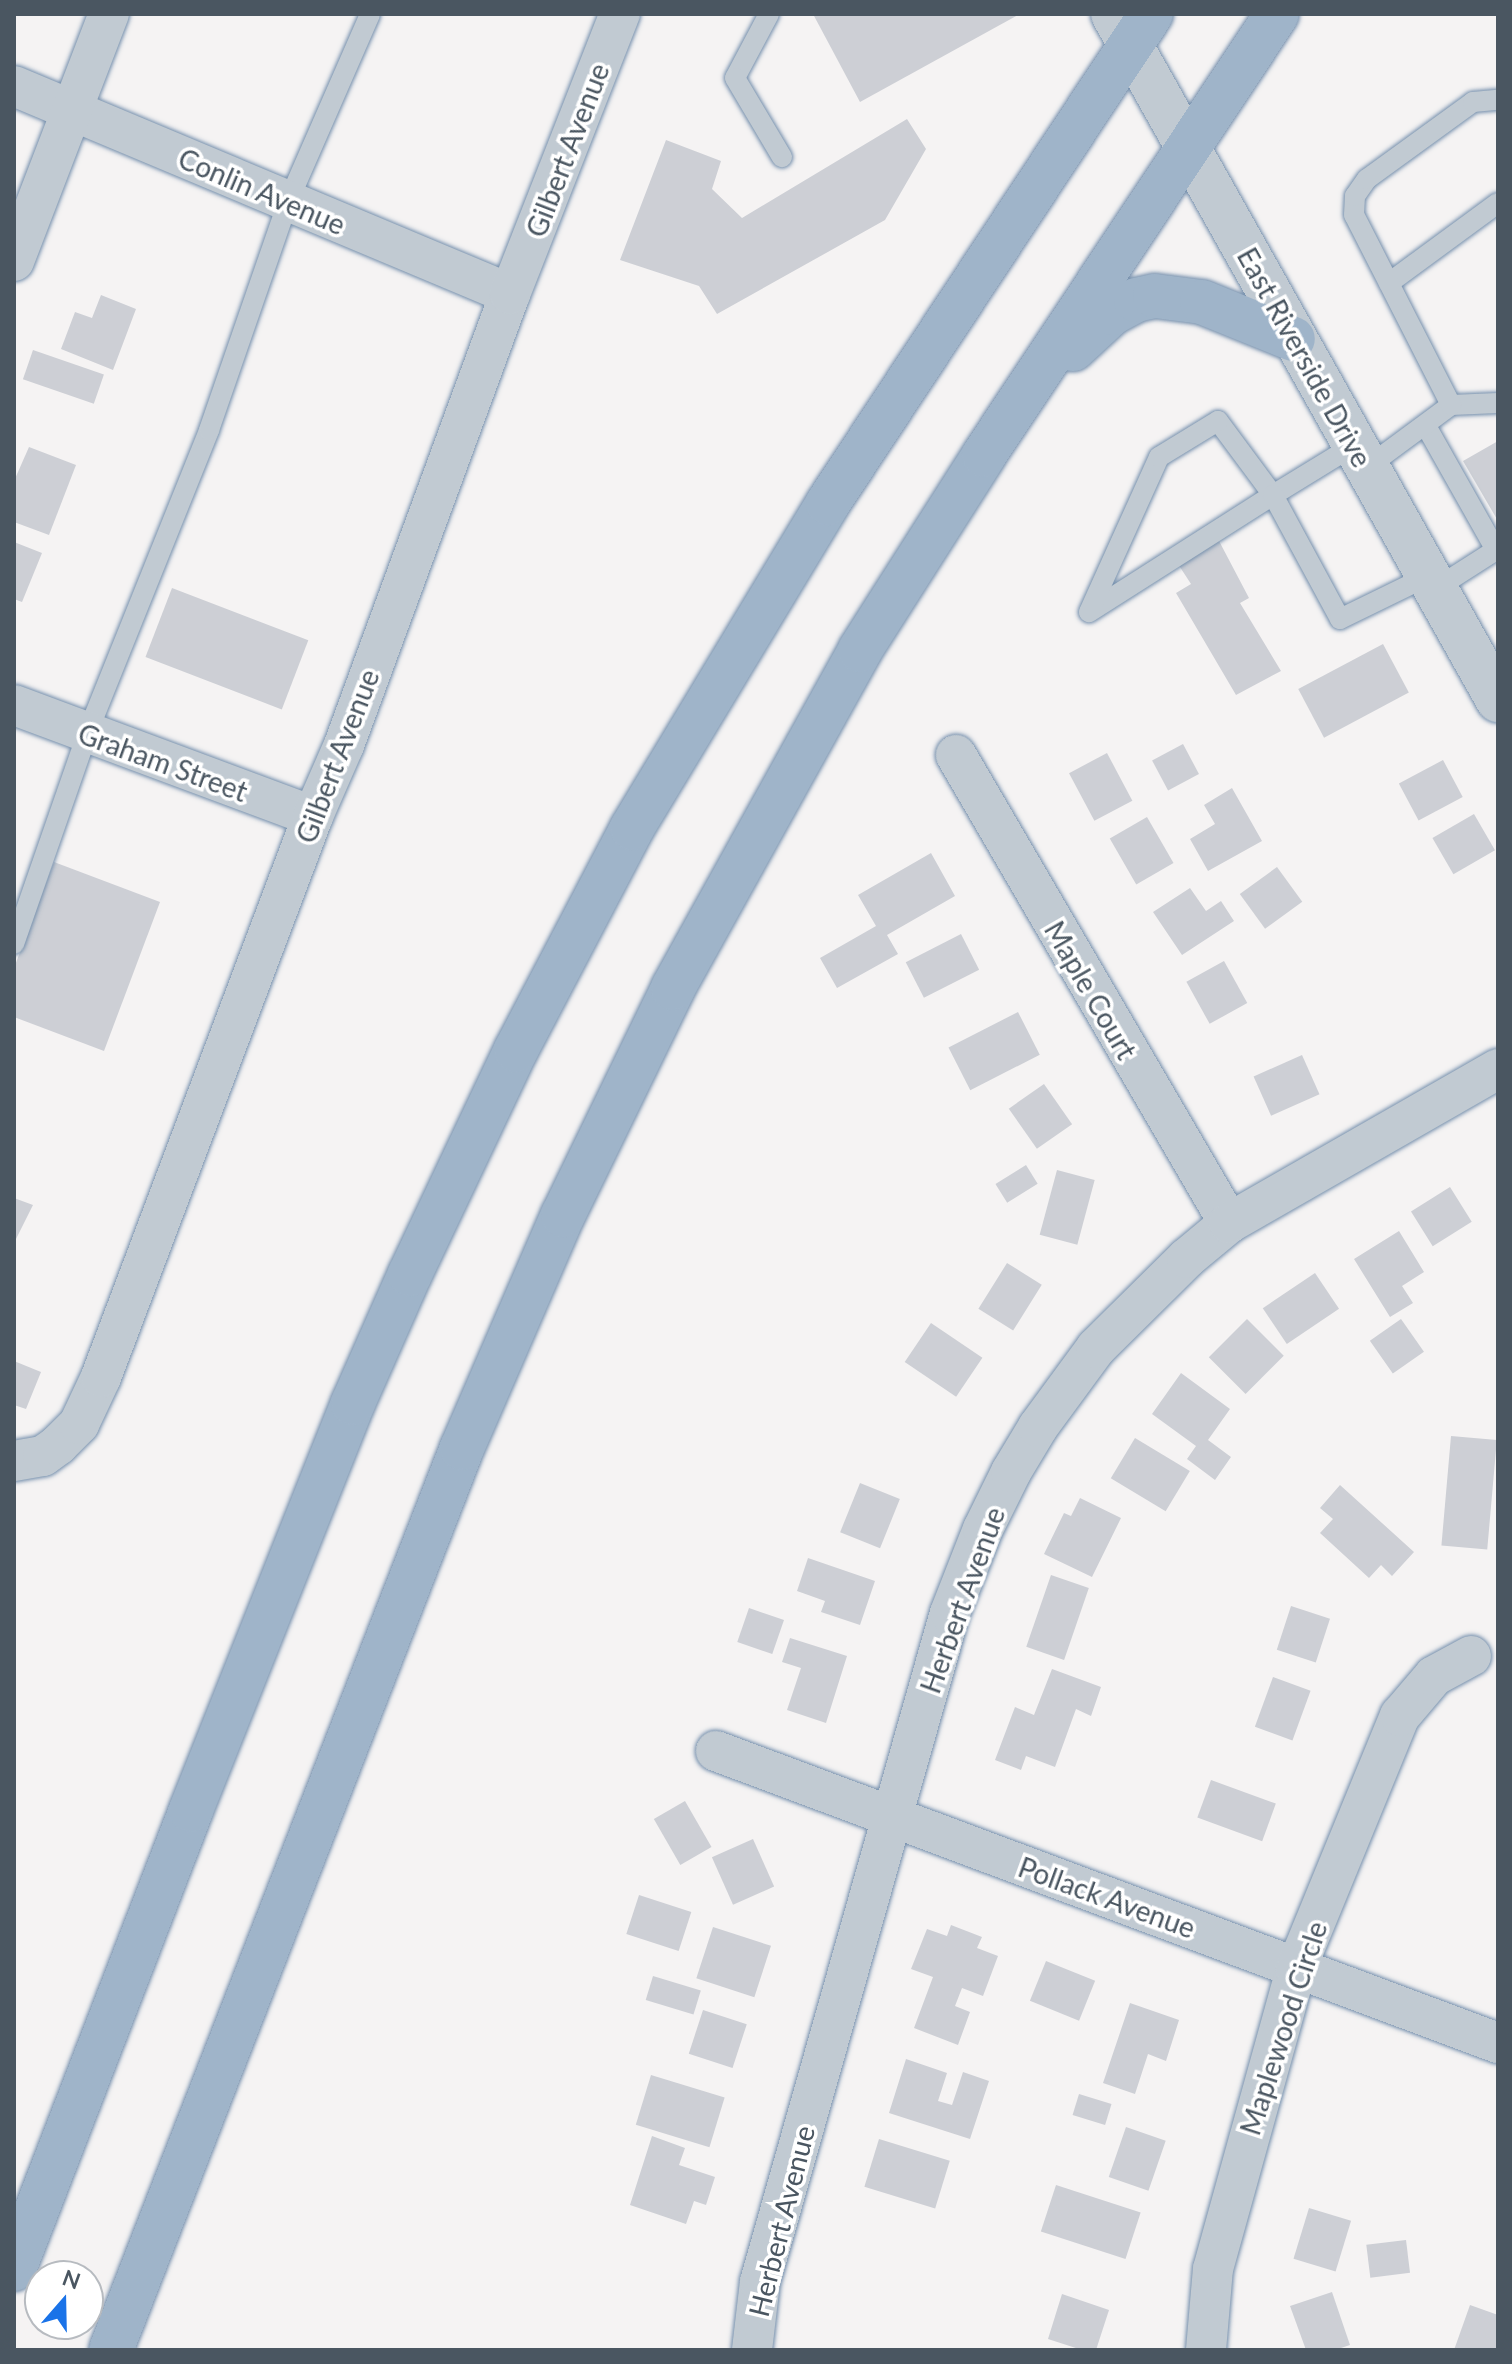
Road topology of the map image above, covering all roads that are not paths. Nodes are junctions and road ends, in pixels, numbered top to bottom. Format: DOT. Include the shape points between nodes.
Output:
graph roads {
  1 [pos="109,14"];
  2 [pos="370,14"];
  3 [pos="620,14"];
  4 [pos="769,14"];
  5 [pos="1277,14"];
  6 [pos="1132,24"];
  7 [pos="14,86"];
  8 [pos="1498,100"];
  9 [pos="72,108"];
  10 [pos="1189,146"];
  11 [pos="782,157"];
  12 [pos="288,202"];
  13 [pos="1498,203"];
  14 [pos="14,261"];
  15 [pos="1389,283"];
  16 [pos="510,294"];
  17 [pos="1293,339"];
  18 [pos="1498,403"];
  19 [pos="1451,405"];
  20 [pos="1426,426"];
  21 [pos="984,455"];
  22 [pos="1360,457"];
  23 [pos="1273,495"];
  24 [pos="1432,582"];
  25 [pos="1498,700"];
  26 [pos="14,705"];
  27 [pos="87,734"];
  28 [pos="956,755"];
  29 [pos="313,816"];
  30 [pos="14,944"];
  31 [pos="1498,1069"];
  32 [pos="1229,1223"];
  33 [pos="14,1461"];
  34 [pos="1471,1656"];
  35 [pos="716,1751"];
  36 [pos="890,1818"];
  37 [pos="1296,1969"];
  38 [pos="1498,2043"];
  39 [pos="14,2269"];
  40 [pos="111,2350"];
  41 [pos="752,2350"];
  42 [pos="1206,2350"];
  1 -- 9 [label="street"];
  2 -- 12 [label="lane"];
  3 -- 16 [label="street, Gilbert Avenue"];
  4 -- 11 [label="lane" via="735,78"];
  5 -- 10 [label="highway"];
  6 -- 10 [label="street, East Riverside Drive"];
  6 -- 39 [label="highway" via="741,644 632,828 516,1050 353,1403"];
  7 -- 9 [label="street, Conlin Avenue"];
  8 -- 15 [label="lane" via="1473,102 1367,179 1355,196 1354,215"];
  9 -- 12 [label="street, Conlin Avenue"];
  9 -- 14 [label="street"];
  10 -- 17 [label="street, East Riverside Drive"];
  10 -- 21 [label="highway"];
  12 -- 16 [label="street, Conlin Avenue"];
  12 -- 27 [label="lane" via="209,430"];
  13 -- 15 [label="lane"];
  15 -- 19 [label="lane"];
  16 -- 29 [label="street, Gilbert Avenue"];
  17 -- 21 [label="highway" via="1202,302 1155,296 1136,300 1085,335"];
  17 -- 22 [label="street, East Riverside Drive"];
  18 -- 19 [label="lane"];
  19 -- 20 [label="lane"];
  20 -- 22 [label="lane"];
  20 -- 24 [label="lane" via="1496,550"];
  21 -- 40 [label="highway" via="860,650 757,831 673,988 563,1215 456,1462"];
  22 -- 23 [label="lane"];
  22 -- 24 [label="street, East Riverside Drive"];
  23 -- 23 [label="lane" via="1260,504 1089,612 1159,457 1218,421"];
  23 -- 24 [label="lane" via="1340,619"];
  24 -- 25 [label="street, East Riverside Drive"];
  26 -- 27 [label="street, Graham Street"];
  27 -- 29 [label="street, Graham Street"];
  27 -- 30 [label="lane"];
  28 -- 32 [label="street, Maple Court"];
  29 -- 33 [label="street, Gilbert Avenue" via="101,1377 79,1424 58,1445 43,1456"];
  31 -- 32 [label="street, Herbert Avenue"];
  32 -- 36 [label="street, Herbert Avenue" via="1096,1348 1011,1472 950,1613"];
  34 -- 37 [label="street, Maplewood Circle" via="1434,1676 1400,1716"];
  35 -- 36 [label="street, Pollack Avenue"];
  36 -- 37 [label="street, Pollack Avenue"];
  36 -- 41 [label="street, Herbert Avenue" via="760,2282"];
  37 -- 38 [label="street, Pollack Avenue"];
  37 -- 42 [label="street, Maplewood Circle" via="1213,2269"];
}
